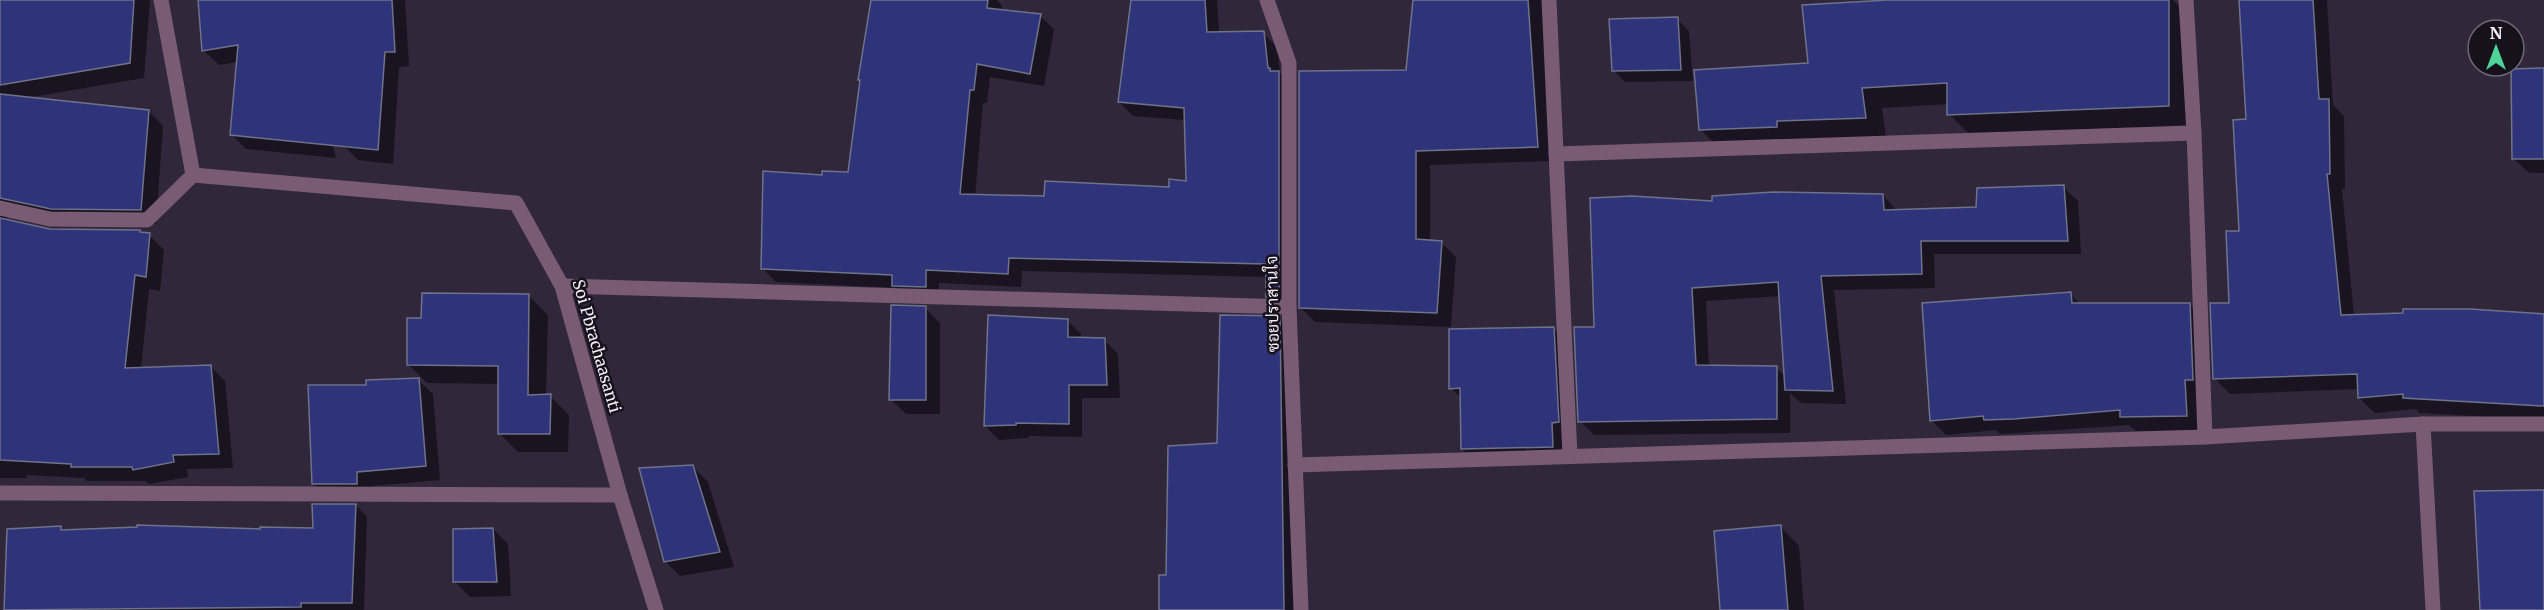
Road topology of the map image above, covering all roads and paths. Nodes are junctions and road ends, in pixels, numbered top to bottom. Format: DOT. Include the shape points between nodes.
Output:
graph roads {
  1 [pos="161,0"];
  2 [pos="1267,0"];
  3 [pos="1549,0"];
  4 [pos="2186,0"];
  5 [pos="2194,133"];
  6 [pos="1556,154"];
  7 [pos="193,175"];
  8 [pos="0,208"];
  9 [pos="562,286"];
  10 [pos="1289,308"];
  11 [pos="2423,424"];
  12 [pos="2544,424"];
  13 [pos="2205,437"];
  14 [pos="1570,456"];
  15 [pos="1295,465"];
  16 [pos="0,492"];
  17 [pos="621,495"];
  18 [pos="656,610"];
  19 [pos="1301,610"];
  20 [pos="2433,610"];
  1 -- 7 [label="street"];
  2 -- 10 [label="street, ซอยปราสานใจ" via="1289,63"];
  3 -- 6 [label="street"];
  4 -- 5 [label="street"];
  5 -- 6 [label="street"];
  5 -- 13 [label="street"];
  6 -- 14 [label="street"];
  7 -- 8 [label="street" via="147,220 50,219"];
  7 -- 9 [label="street, Soi Pbrachaasanti" via="516,203"];
  9 -- 10 [label="street"];
  9 -- 17 [label="street, Soi Pbrachaasanti"];
  10 -- 15 [label="street, ซอยปราสานใจ"];
  11 -- 12 [label="street"];
  11 -- 13 [label="street"];
  11 -- 20 [label="street"];
  13 -- 14 [label="street"];
  14 -- 15 [label="street"];
  15 -- 19 [label="street, ซอยปราสานใจ"];
  16 -- 17 [label="street"];
  17 -- 18 [label="street, Soi Pbrachaasanti"];
}
